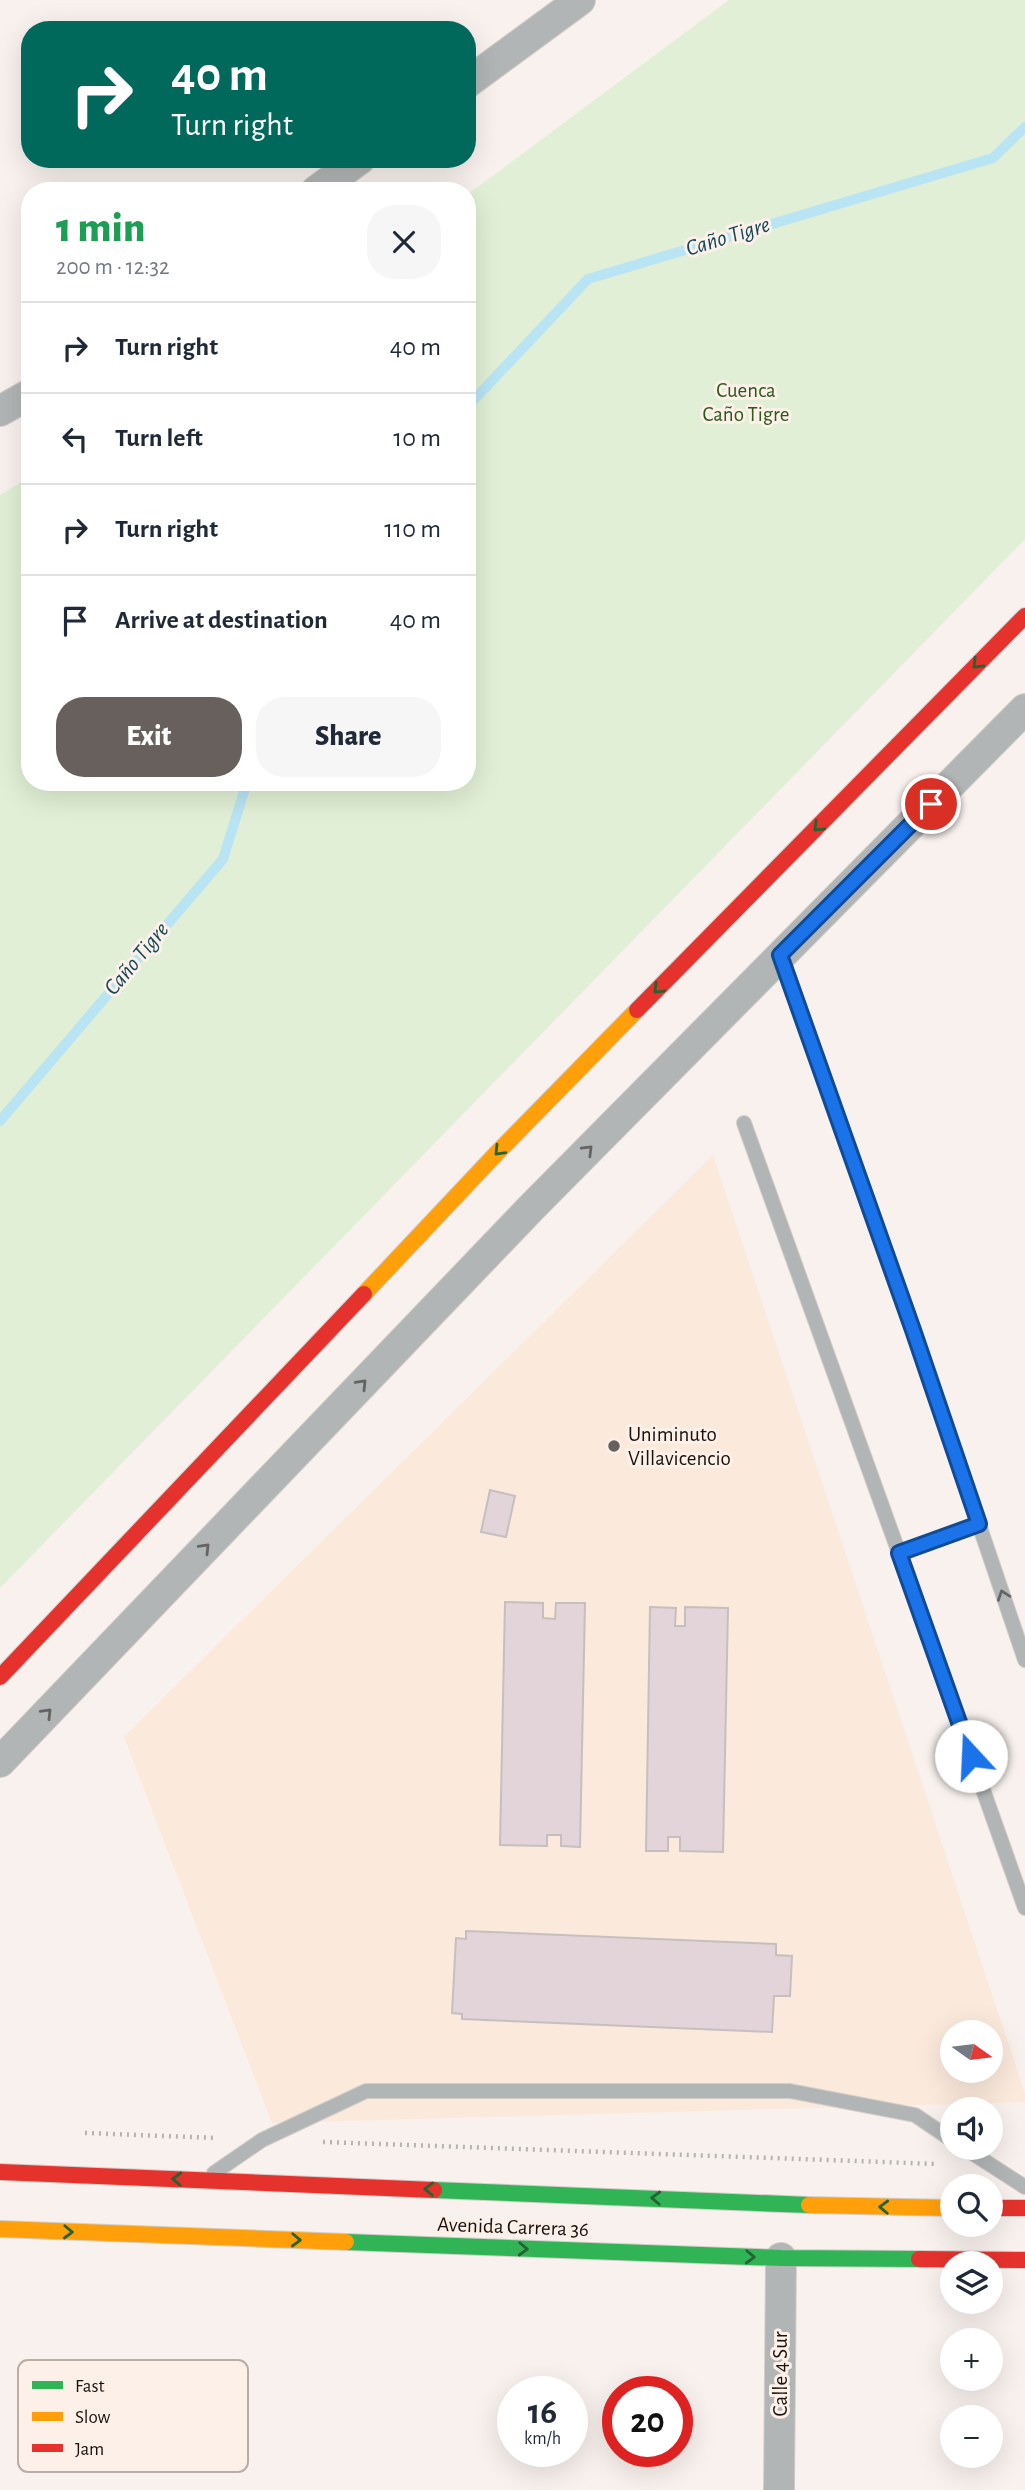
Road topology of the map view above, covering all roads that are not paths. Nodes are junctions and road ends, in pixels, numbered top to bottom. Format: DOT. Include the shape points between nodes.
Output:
graph roads {
  1 [pos="580,0"];
  2 [pos="476,76"];
  3 [pos="348,168"];
  4 [pos="328,182"];
  5 [pos="21,399"];
  6 [pos="0,411"];
  7 [pos="1025,616"];
  8 [pos="1025,709"];
  9 [pos="780,955"];
  10 [pos="744,1123"];
  11 [pos="979,1524"];
  12 [pos="899,1553"];
  13 [pos="1025,1660"];
  14 [pos="0,1677"];
  15 [pos="0,1762"];
  16 [pos="1025,1908"];
  17 [pos="940,2132"];
  18 [pos="983,2160"];
  19 [pos="0,2172"];
  20 [pos="204,2180"];
  21 [pos="1025,2187"];
  22 [pos="940,2208"];
  23 [pos="1003,2208"];
  24 [pos="1025,2208"];
  25 [pos="0,2229"];
  26 [pos="781,2258"];
  27 [pos="1025,2260"];
  28 [pos="779,2490"];
  1 -- 2 [label="street"];
  3 -- 4 [label="street"];
  5 -- 6 [label="street"];
  7 -- 14 [label="main road, one-way" via="495,1155"];
  8 -- 9 [label="street"];
  9 -- 11 [label="lane"];
  15 -- 9 [label="street, one-way"];
  10 -- 12 [label="lane"];
  11 -- 12 [label="lane"];
  13 -- 11 [label="lane, one-way"];
  12 -- 16 [label="lane"];
  17 -- 20 [label="lane" via="915,2115 790,2091 366,2091 262,2140"];
  18 -- 21 [label="lane"];
  20 -- 19 [label="main road, Avenida Carrera 36, one-way"];
  22 -- 20 [label="main road, Avenida Carrera 36, one-way"];
  23 -- 24 [label="main road"];
  25 -- 26 [label="main road, Avenida Carrera 36, one-way"];
  26 -- 27 [label="main road, Avenida Carrera 36"];
  26 -- 28 [label="street, Calle 4 Sur"];
}
